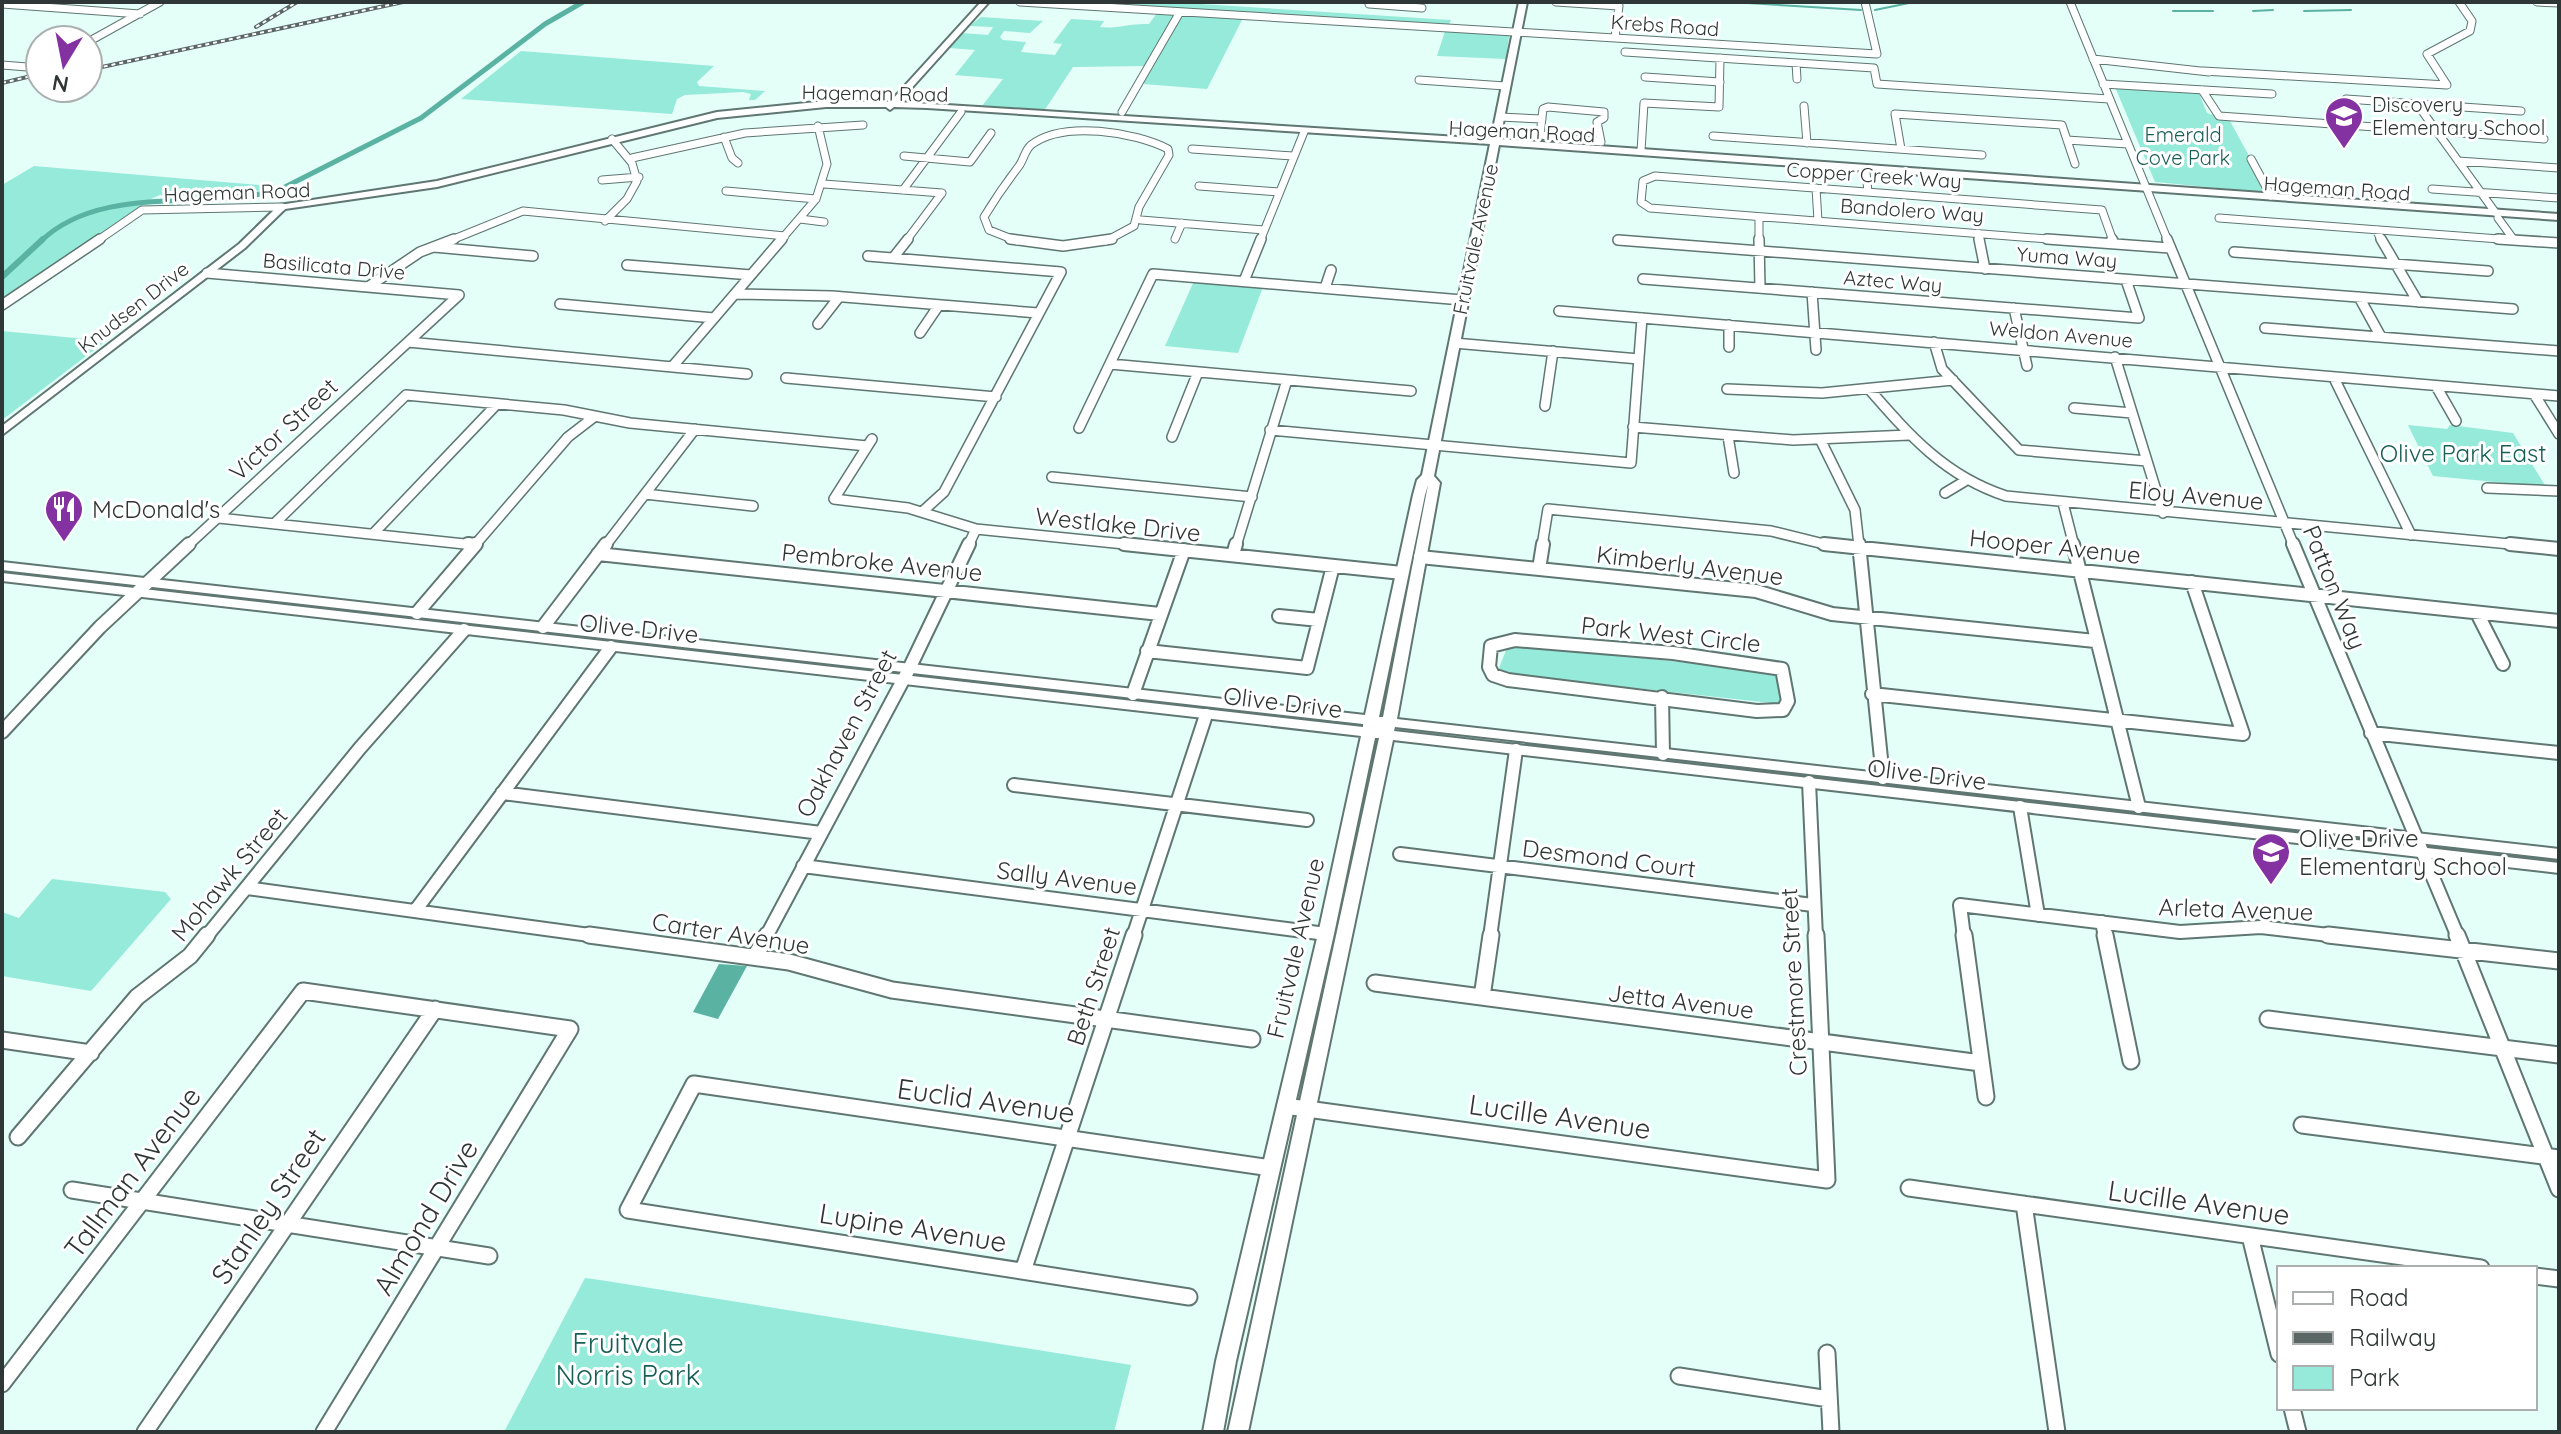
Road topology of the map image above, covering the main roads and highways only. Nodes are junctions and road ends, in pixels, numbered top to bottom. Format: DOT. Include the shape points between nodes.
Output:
graph roads {
  1 [pos="978,2"];
  2 [pos="985,2"];
  3 [pos="1523,2"];
  4 [pos="892,105"];
  5 [pos="961,112"];
  6 [pos="1016,112"];
  7 [pos="1169,123"];
  8 [pos="1115,126"];
  9 [pos="1303,134"];
  10 [pos="1421,139"];
  11 [pos="1365,140"];
  12 [pos="1495,145"];
  13 [pos="1641,151"];
  14 [pos="1577,152"];
  15 [pos="1865,170"];
  16 [pos="2147,190"];
  17 [pos="278,210"];
  18 [pos="2496,215"];
  19 [pos="2559,219"];
  20 [pos="2,432"];
  21 [pos="1428,477"];
  22 [pos="1411,534"];
  23 [pos="1420,557"];
  24 [pos="2,566"];
  25 [pos="49,571"];
  26 [pos="2,576"];
  27 [pos="144,587"];
  28 [pos="539,627"];
  29 [pos="464,630"];
  30 [pos="906,674"];
  31 [pos="1379,728"];
  32 [pos="1663,754"];
  33 [pos="1596,758"];
  34 [pos="1883,778"];
  35 [pos="1809,782"];
  36 [pos="2139,807"];
  37 [pos="2054,811"];
  38 [pos="2421,846"];
  39 [pos="2559,854"];
  40 [pos="2559,868"];
  41 [pos="1214,1424"];
  42 [pos="1239,1426"];
  1 -- 4 [label="main road" via="913,70"];
  2 -- 4 [label="main road"];
  3 -- 12 [label="main road, Fruitvale Avenue"];
  4 -- 5 [label="main road, Hageman Road"];
  4 -- 6 [label="main road, Hageman Road"];
  4 -- 17 [label="main road, Hageman Road" via="759,110 699,119 405,195"];
  5 -- 6 [label="main road"];
  5 -- 8 [label="main road, Hageman Road"];
  6 -- 7 [label="main road, Hageman Road"];
  7 -- 8 [label="main road"];
  7 -- 9 [label="main road, Hageman Road"];
  8 -- 9 [label="main road, Hageman Road"];
  9 -- 10 [label="main road, Hageman Road"];
  9 -- 11 [label="main road, Hageman Road"];
  10 -- 11 [label="main road"];
  10 -- 12 [label="main road, Hageman Road"];
  11 -- 12 [label="main road, Hageman Road"];
  12 -- 13 [label="main road, Hageman Road"];
  12 -- 14 [label="main road, Hageman Road"];
  12 -- 21 [label="main road, Fruitvale Avenue"];
  13 -- 14 [label="main road"];
  13 -- 15 [label="main road, Hageman Road"];
  14 -- 15 [label="main road, Hageman Road"];
  15 -- 16 [label="main road, Hageman Road"];
  15 -- 16 [label="main road, Hageman Road"];
  16 -- 18 [label="main road, Hageman Road"];
  16 -- 18 [label="main road, Hageman Road"];
  17 -- 20 [label="main road, Knudsen Drive" via="242,246"];
  18 -- 19 [label="main road"];
  21 -- 22 [label="main road, Fruitvale Avenue"];
  21 -- 23 [label="main road, Fruitvale Avenue" via="1434,483"];
  22 -- 23 [label="main road"];
  22 -- 31 [label="main road, Fruitvale Avenue"];
  23 -- 31 [label="main road, Fruitvale Avenue"];
  24 -- 25 [label="main road, Olive Drive"];
  25 -- 26 [label="main road"];
  25 -- 27 [label="main road, Olive Drive"];
  26 -- 27 [label="main road, Olive Drive"];
  27 -- 28 [label="main road, Olive Drive"];
  27 -- 29 [label="main road, Olive Drive"];
  28 -- 29 [label="main road"];
  28 -- 30 [label="main road, Olive Drive"];
  29 -- 30 [label="main road, Olive Drive"];
  30 -- 31 [label="main road, Olive Drive" via="1133,694"];
  30 -- 31 [label="main road, Olive Drive" via="1206,715"];
  31 -- 32 [label="main road, Olive Drive"];
  31 -- 33 [label="main road, Olive Drive"];
  31 -- 41 [label="main road, Fruitvale Avenue" via="1285,1106"];
  31 -- 42 [label="main road, Fruitvale Avenue"];
  32 -- 33 [label="main road"];
  32 -- 34 [label="main road, Olive Drive"];
  33 -- 35 [label="main road, Olive Drive"];
  34 -- 35 [label="main road"];
  34 -- 36 [label="main road, Olive Drive"];
  35 -- 37 [label="main road, Olive Drive"];
  36 -- 37 [label="main road" via="2134,813 2065,806"];
  36 -- 38 [label="main road, Olive Drive"];
  37 -- 38 [label="main road, Olive Drive"];
  38 -- 39 [label="main road, Olive Drive"];
  38 -- 40 [label="main road, Olive Drive"];
  41 -- 42 [label="main road"];
}
